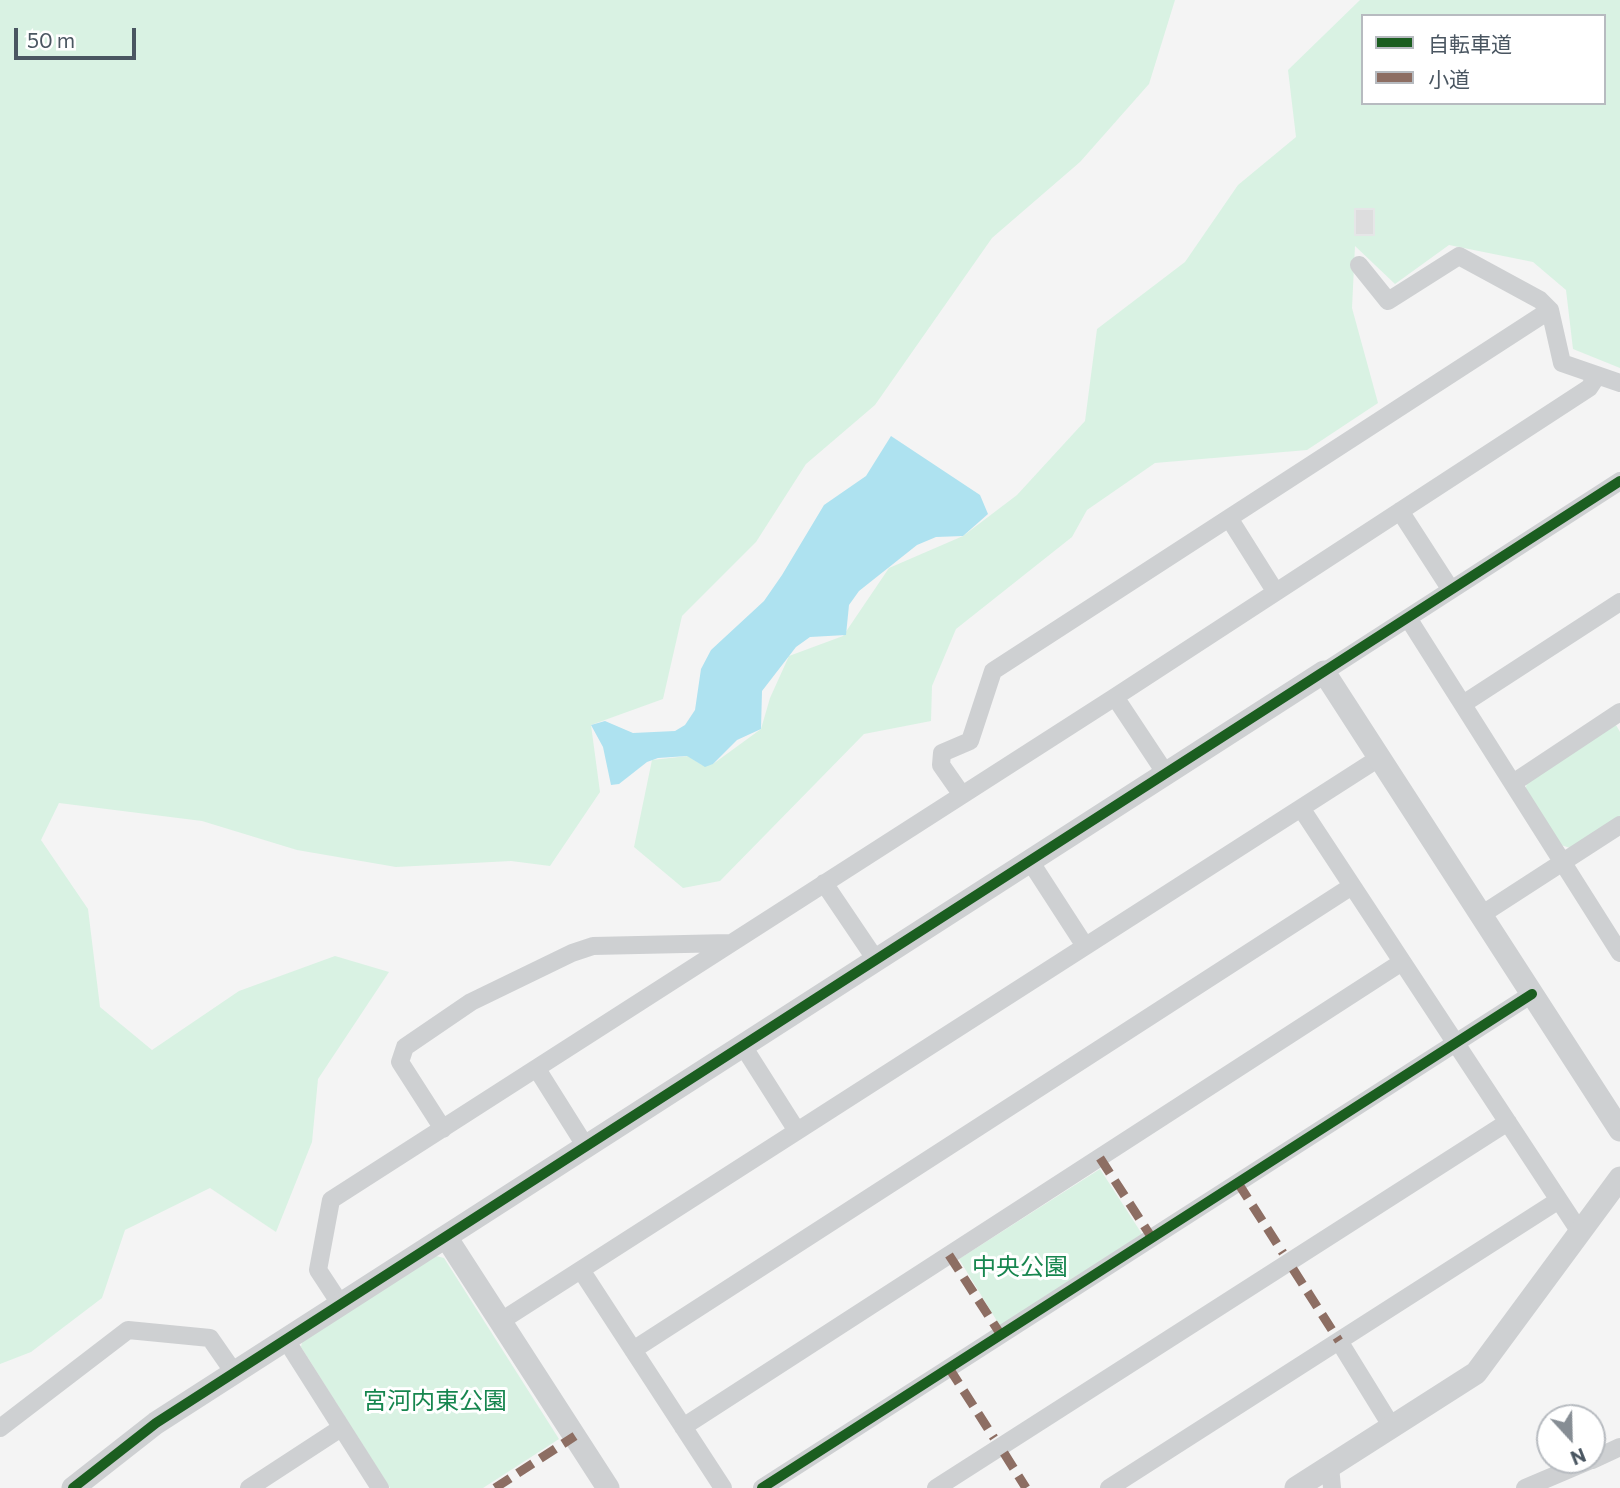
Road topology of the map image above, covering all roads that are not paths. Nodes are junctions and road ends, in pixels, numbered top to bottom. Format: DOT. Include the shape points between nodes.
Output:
graph roads {
  1 [pos="1359,265"];
  2 [pos="1550,310"];
  3 [pos="1597,376"];
  4 [pos="1620,383"];
  5 [pos="1620,481"];
  6 [pos="1400,511"];
  7 [pos="1228,518"];
  8 [pos="1451,590"];
  9 [pos="1275,591"];
  10 [pos="1620,602"];
  11 [pos="1408,618"];
  12 [pos="1324,672"];
  13 [pos="1115,697"];
  14 [pos="1463,704"];
  15 [pos="1620,712"];
  16 [pos="1379,758"];
  17 [pos="1166,774"];
  18 [pos="1513,783"];
  19 [pos="962,795"];
  20 [pos="1301,808"];
  21 [pos="1620,825"];
  22 [pos="1030,861"];
  23 [pos="1563,862"];
  24 [pos="824,883"];
  25 [pos="1352,886"];
  26 [pos="1481,915"];
  27 [pos="730,943"];
  28 [pos="1617,943"];
  29 [pos="1085,946"];
  30 [pos="876,961"];
  31 [pos="1402,962"];
  32 [pos="1532,994"];
  33 [pos="1455,1043"];
  34 [pos="743,1046"];
  35 [pos="537,1069"];
  36 [pos="1508,1122"];
  37 [pos="443,1129"];
  38 [pos="1620,1130"];
  39 [pos="797,1131"];
  40 [pos="586,1147"];
  41 [pos="1619,1181"];
  42 [pos="1559,1200"];
  43 [pos="1580,1232"];
  44 [pos="446,1237"];
  45 [pos="581,1270"];
  46 [pos="341,1305"];
  47 [pos="501,1321"];
  48 [pos="286,1340"];
  49 [pos="1339,1341"];
  50 [pos="633,1350"];
  51 [pos="235,1374"];
  52 [pos="341,1427"];
  53 [pos="683,1427"];
  54 [pos="1392,1427"];
  55 [pos="0,1428"];
  56 [pos="1558,1474"];
  57 [pos="1331,1477"];
  58 [pos="73,1488"];
  59 [pos="249,1488"];
  60 [pos="380,1488"];
  61 [pos="608,1488"];
  62 [pos="723,1488"];
  63 [pos="762,1488"];
  64 [pos="936,1488"];
  65 [pos="1109,1488"];
  66 [pos="1297,1488"];
  67 [pos="1525,1488"];
  1 -- 2 [label="street" via="1388,301 1459,256"];
  2 -- 3 [label="street" via="1562,363"];
  2 -- 7 [label="street"];
  3 -- 4 [label="street"];
  3 -- 6 [label="street" via="1589,388"];
  5 -- 8 [label="street"];
  6 -- 8 [label="street"];
  6 -- 9 [label="street"];
  7 -- 9 [label="street"];
  7 -- 19 [label="street" via="993,671 970,741 942,753 941,765"];
  8 -- 11 [label="street"];
  9 -- 13 [label="street"];
  10 -- 14 [label="street"];
  11 -- 12 [label="street"];
  11 -- 14 [label="street"];
  12 -- 16 [label="street"];
  12 -- 17 [label="street"];
  13 -- 17 [label="street"];
  13 -- 19 [label="street"];
  14 -- 18 [label="street"];
  15 -- 18 [label="street"];
  16 -- 20 [label="street"];
  16 -- 26 [label="street"];
  17 -- 22 [label="street"];
  18 -- 23 [label="street"];
  19 -- 24 [label="street"];
  20 -- 25 [label="street"];
  20 -- 29 [label="street"];
  21 -- 23 [label="street"];
  22 -- 29 [label="street"];
  22 -- 30 [label="street"];
  23 -- 26 [label="street"];
  23 -- 28 [label="street"];
  24 -- 27 [label="street"];
  24 -- 30 [label="street"];
  25 -- 31 [label="street"];
  25 -- 50 [label="street"];
  26 -- 32 [label="street"];
  27 -- 35 [label="street"];
  27 -- 37 [label="street" via="593,946 471,1002 405,1047 400,1062"];
  29 -- 39 [label="street"];
  30 -- 34 [label="street"];
  31 -- 33 [label="street"];
  31 -- 53 [label="street"];
  32 -- 33 [label="street"];
  32 -- 38 [label="street"];
  33 -- 36 [label="street"];
  33 -- 63 [label="street"];
  34 -- 39 [label="street"];
  34 -- 40 [label="street"];
  35 -- 37 [label="street"];
  35 -- 40 [label="street"];
  36 -- 42 [label="street"];
  36 -- 64 [label="street"];
  37 -- 46 [label="street" via="331,1200 318,1270"];
  39 -- 45 [label="street"];
  40 -- 44 [label="street"];
  41 -- 43 [label="street"];
  42 -- 43 [label="street"];
  42 -- 49 [label="street"];
  43 -- 54 [label="street" via="1476,1373"];
  44 -- 46 [label="street"];
  44 -- 47 [label="street"];
  45 -- 47 [label="street"];
  45 -- 50 [label="street"];
  46 -- 48 [label="street"];
  47 -- 61 [label="street"];
  48 -- 51 [label="street"];
  48 -- 52 [label="street"];
  49 -- 54 [label="street"];
  49 -- 65 [label="street"];
  50 -- 53 [label="street"];
  51 -- 55 [label="street" via="211,1338 128,1330"];
  51 -- 58 [label="street" via="156,1423"];
  52 -- 59 [label="street"];
  52 -- 60 [label="street"];
  53 -- 62 [label="street"];
  54 -- 57 [label="street"];
  56 -- 67 [label="street"];
  57 -- 66 [label="street"];
}
